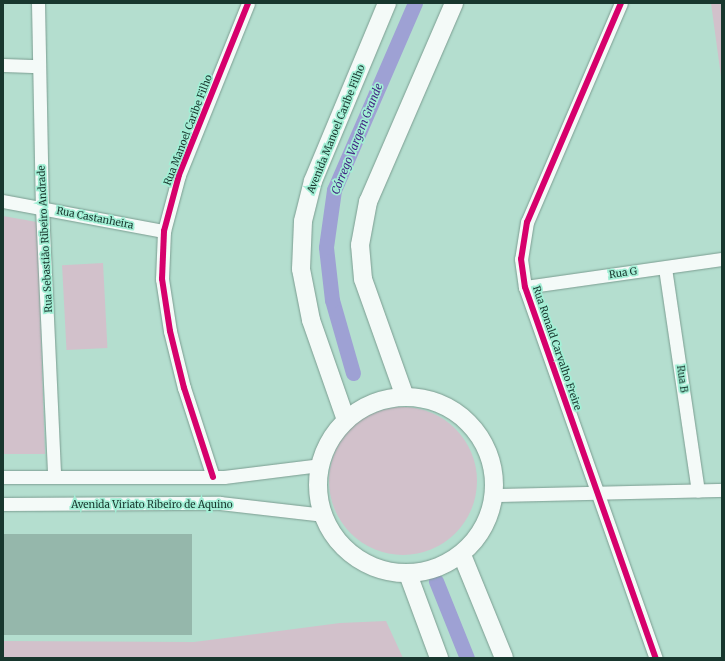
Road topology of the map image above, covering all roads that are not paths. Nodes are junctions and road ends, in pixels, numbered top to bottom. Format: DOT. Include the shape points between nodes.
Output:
graph roads {
  1 [pos="38,3"];
  2 [pos="248,3"];
  3 [pos="387,3"];
  4 [pos="454,3"];
  5 [pos="621,3"];
  6 [pos="3,65"];
  7 [pos="39,66"];
  8 [pos="3,202"];
  9 [pos="42,208"];
  10 [pos="164,231"];
  11 [pos="722,259"];
  12 [pos="665,268"];
  13 [pos="525,287"];
  14 [pos="405,397"];
  15 [pos="346,420"];
  16 [pos="321,465"];
  17 [pos="54,476"];
  18 [pos="3,477"];
  19 [pos="213,477"];
  20 [pos="722,490"];
  21 [pos="698,491"];
  22 [pos="494,495"];
  23 [pos="598,495"];
  24 [pos="3,504"];
  25 [pos="324,515"];
  26 [pos="462,554"];
  27 [pos="408,574"];
  28 [pos="439,658"];
  29 [pos="504,658"];
  30 [pos="656,658"];
  1 -- 7 [label="street, Rua Sebastião Ribeiro Andrade"];
  2 -- 10 [label="street, Rua Manoel Caribe Filho" via="179,175"];
  3 -- 15 [label="main road, Avenida Manoel Caribe Filho" via="313,181 302,221 301,269 311,320"];
  4 -- 14 [label="main road" via="368,202 360,245 364,279"];
  5 -- 13 [label="street, Rua Ronald Carvalho Freire" via="527,222 521,259"];
  6 -- 7 [label="street"];
  7 -- 9 [label="street, Rua Sebastião Ribeiro Andrade"];
  8 -- 9 [label="street, Rua Castanheira"];
  9 -- 10 [label="street, Rua Castanheira"];
  9 -- 17 [label="street, Rua Sebastião Ribeiro Andrade"];
  10 -- 19 [label="street, Rua Manoel Caribe Filho" via="162,279 170,331 184,388"];
  11 -- 12 [label="street, Rua G"];
  12 -- 13 [label="street, Rua G"];
  12 -- 21 [label="street, Rua B"];
  13 -- 23 [label="street, Rua Ronald Carvalho Freire"];
  14 -- 15 [label="main road" via="384,400 364,408"];
  14 -- 22 [label="main road" via="430,400 452,410 472,426 486,446 493,470"];
  15 -- 16 [label="main road" via="326,448"];
  16 -- 19 [label="street"];
  16 -- 25 [label="main road" via="318,490"];
  17 -- 18 [label="street"];
  17 -- 19 [label="street"];
  20 -- 21 [label="street"];
  21 -- 23 [label="street"];
  22 -- 23 [label="street"];
  22 -- 26 [label="main road" via="484,528"];
  23 -- 30 [label="street, Rua Ronald Carvalho Freire"];
  24 -- 25 [label="street, Avenida Viriato Ribeiro de Aquino" via="220,503"];
  25 -- 27 [label="main road" via="337,539 357,558 381,570"];
  26 -- 27 [label="main road" via="437,568"];
  26 -- 29 [label="main road"];
  27 -- 28 [label="main road"];
}
